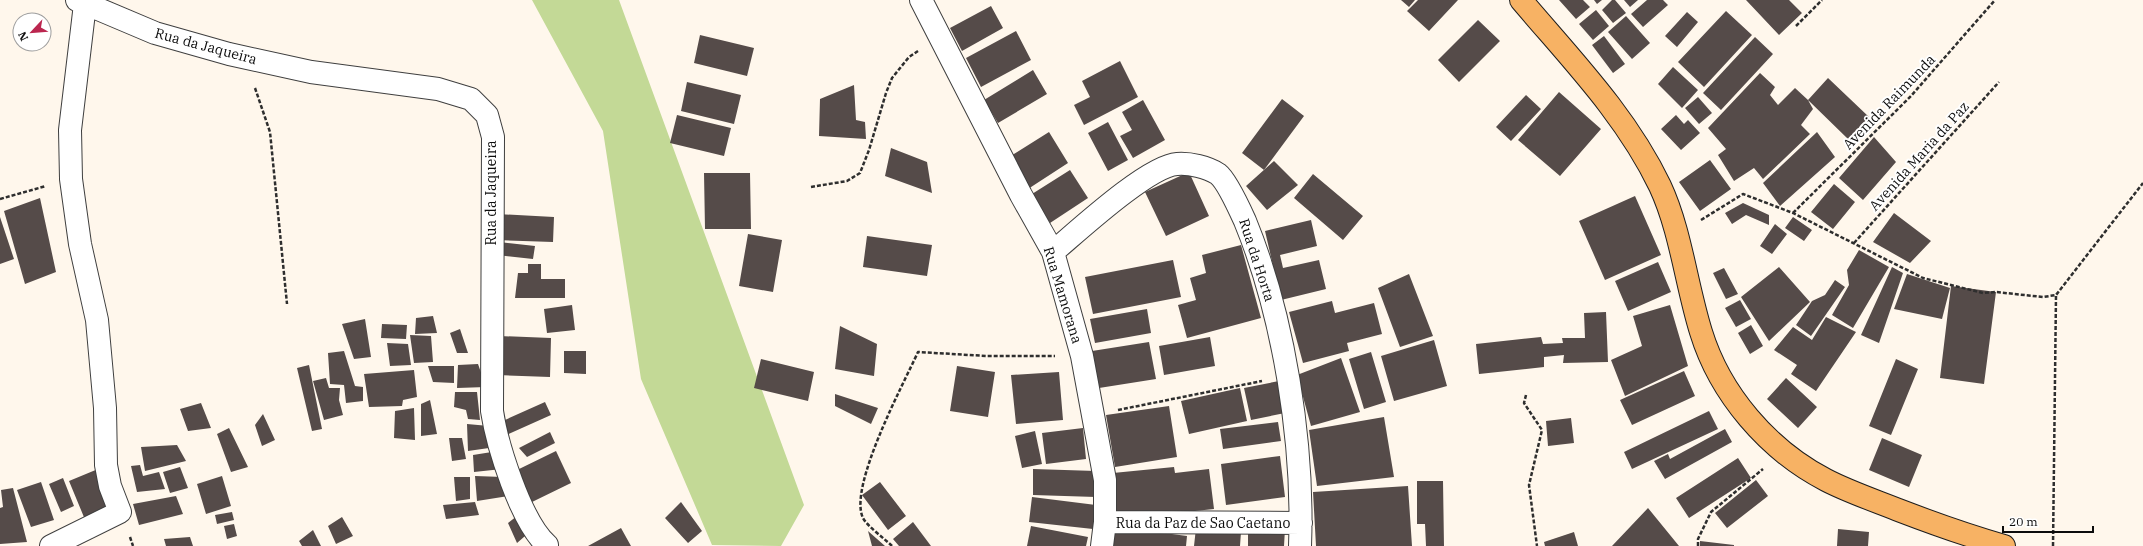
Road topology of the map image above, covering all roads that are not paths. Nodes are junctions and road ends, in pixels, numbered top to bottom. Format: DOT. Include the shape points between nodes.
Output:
graph roads {
  1 [pos="921,0"];
  2 [pos="1520,0"];
  3 [pos="81,2"];
  4 [pos="1053,252"];
  5 [pos="1105,522"];
  6 [pos="1301,523"];
  7 [pos="547,544"];
  8 [pos="51,546"];
  9 [pos="1102,546"];
  10 [pos="1300,546"];
  11 [pos="2004,546"];
  1 -- 4 [label="street, Rua Mamorana"];
  2 -- 11 [label="main road" via="1616,111 1641,149 1661,188 1701,333 1716,367 1746,416 1781,450 1825,479 1964,535"];
  3 -- 7 [label="street, Rua da Jaqueira" via="155,32 244,58 311,72 438,89 471,99 487,116 493,138 492,411 508,474 538,536"];
  3 -- 8 [label="street" via="70,130 71,179 80,244 97,320 106,465 110,486 120,512"];
  4 -- 5 [label="street, Rua Mamorana" via="1082,356 1093,413 1104,480"];
  4 -- 6 [label="street, Rua da Horta" via="1133,186 1155,172 1176,164 1197,165 1218,175 1237,203 1255,247 1277,325 1298,446"];
  5 -- 6 [label="street, Rua da Paz de Sao Caetano"];
  5 -- 9 [label="street, Rua Mamorana"];
  6 -- 10 [label="street, Rua da Horta"];
}
